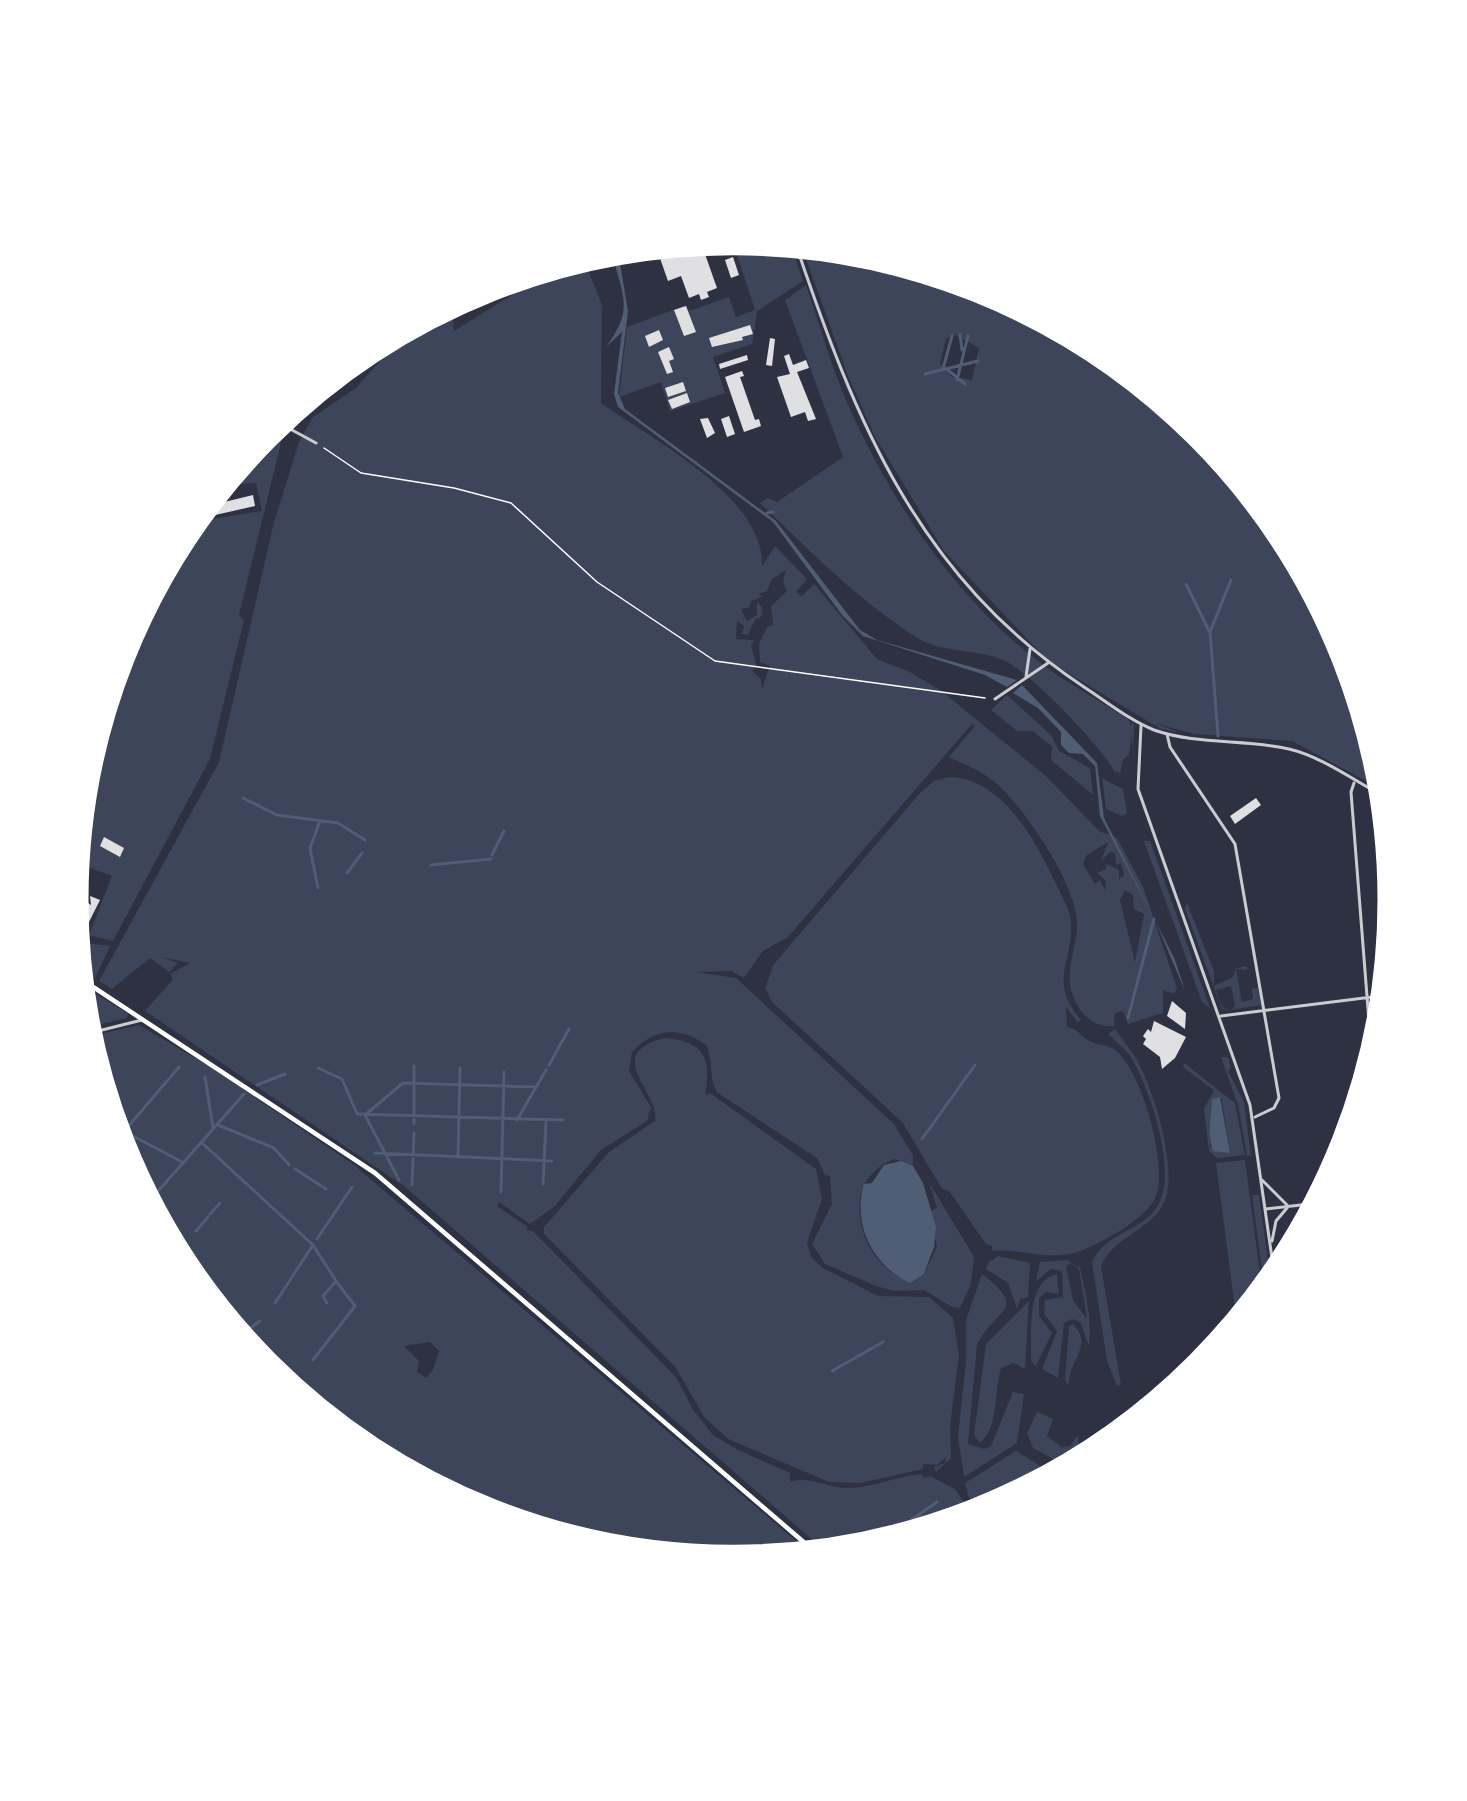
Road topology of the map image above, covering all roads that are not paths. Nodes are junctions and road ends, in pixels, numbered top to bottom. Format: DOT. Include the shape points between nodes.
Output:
graph roads {
  1 [pos="798,252"];
  2 [pos="285,426"];
  3 [pos="316,443"];
  4 [pos="1030,649"];
  5 [pos="1048,663"];
  6 [pos="1026,678"];
  7 [pos="995,700"];
  8 [pos="1141,724"];
  9 [pos="1167,734"];
  10 [pos="1354,781"];
  11 [pos="1376,792"];
  12 [pos="87,982"];
  13 [pos="1378,996"];
  14 [pos="1366,998"];
  15 [pos="1264,1010"];
  16 [pos="1219,1016"];
  17 [pos="142,1019"];
  18 [pos="95,1032"];
  19 [pos="1370,1043"];
  20 [pos="1253,1117"];
  21 [pos="1262,1180"];
  22 [pos="1311,1204"];
  23 [pos="1288,1206"];
  24 [pos="1266,1209"];
  25 [pos="1271,1243"];
  26 [pos="1274,1266"];
  27 [pos="812,1548"];
  1 -- 4 [label="street" via="842,377 904,497 946,562"];
  2 -- 3 [label="street"];
  4 -- 5 [label="street"];
  4 -- 6 [label="street"];
  5 -- 6 [label="street"];
  5 -- 8 [label="street"];
  6 -- 7 [label="street"];
  8 -- 9 [label="street"];
  8 -- 16 [label="street" via="1141,802"];
  9 -- 10 [label="street" via="1288,748"];
  9 -- 15 [label="street" via="1235,844"];
  10 -- 11 [label="street"];
  10 -- 14 [label="street"];
  12 -- 17 [label="main road"];
  13 -- 14 [label="street"];
  14 -- 15 [label="street"];
  14 -- 19 [label="street"];
  15 -- 16 [label="street"];
  15 -- 20 [label="street" via="1279,1102"];
  16 -- 20 [label="street"];
  17 -- 18 [label="street"];
  17 -- 27 [label="main road" via="375,1173"];
  20 -- 21 [label="street"];
  21 -- 23 [label="street"];
  21 -- 24 [label="street"];
  22 -- 23 [label="street"];
  23 -- 24 [label="street"];
  23 -- 25 [label="street"];
  24 -- 25 [label="street"];
  25 -- 26 [label="street"];
}
